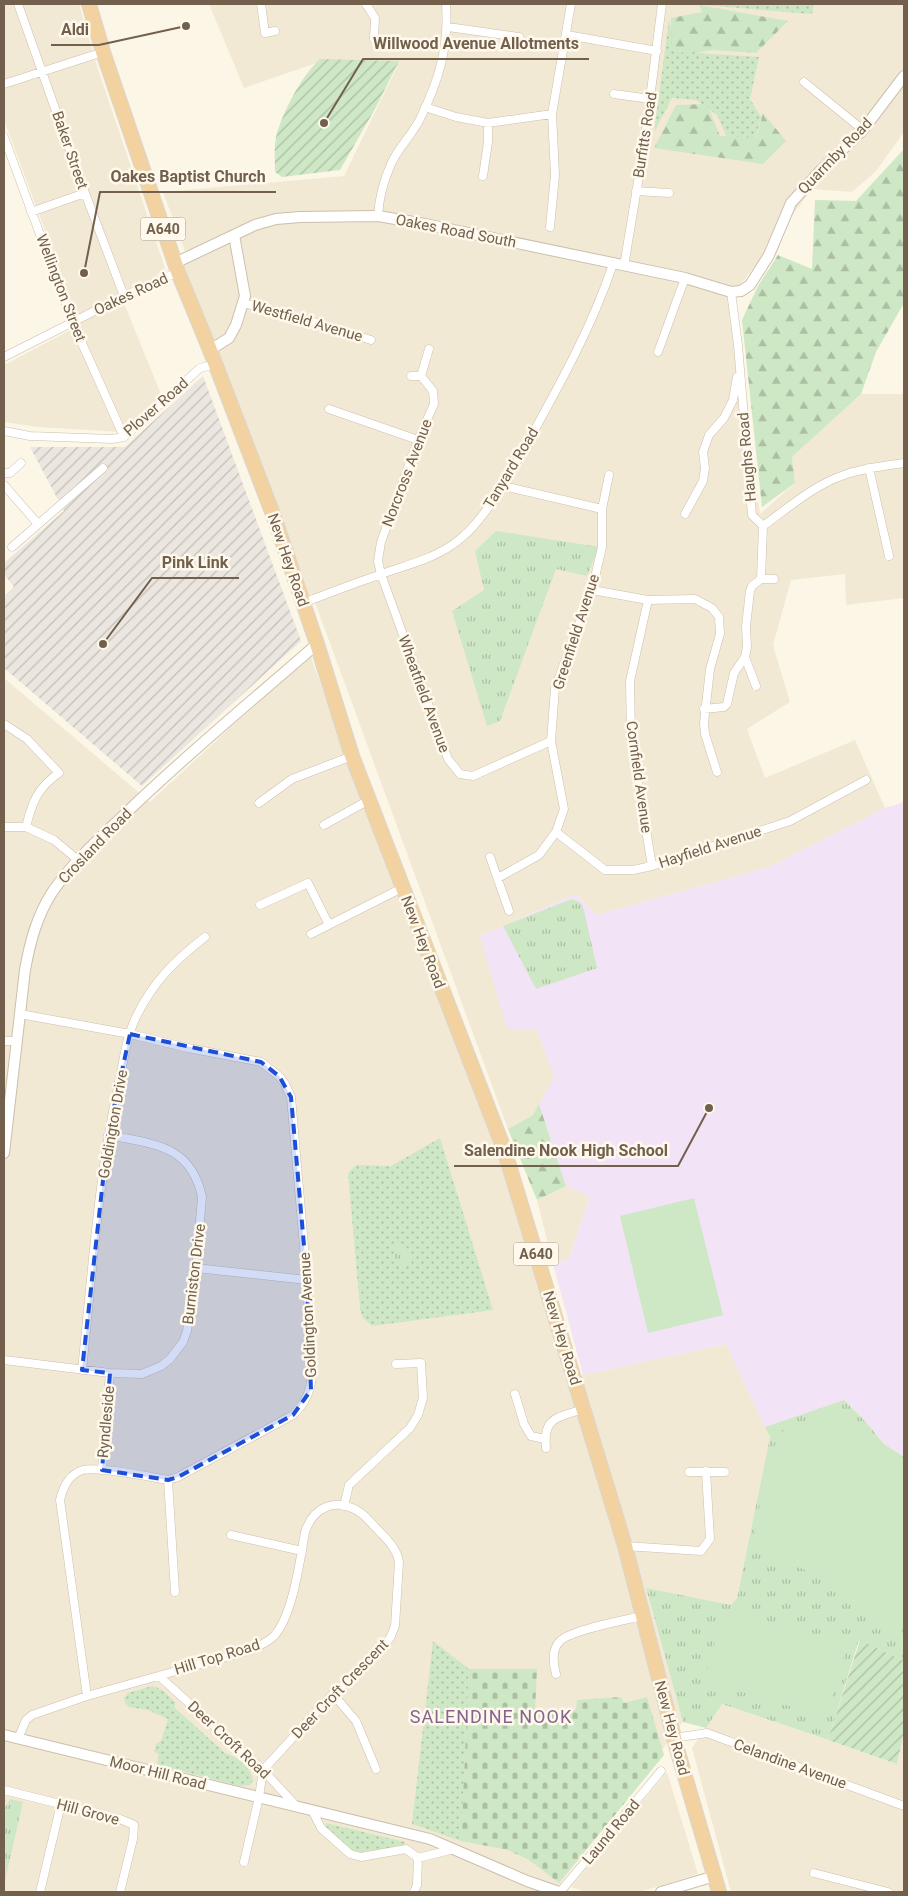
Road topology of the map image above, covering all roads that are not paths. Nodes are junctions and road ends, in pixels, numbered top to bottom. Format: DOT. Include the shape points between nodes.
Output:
graph roads {
  1 [pos="18,4"];
  2 [pos="89,4"];
  3 [pos="261,4"];
  4 [pos="366,4"];
  5 [pos="446,4"];
  6 [pos="571,4"];
  7 [pos="662,4"];
  8 [pos="448,27"];
  9 [pos="275,31"];
  10 [pos="567,35"];
  11 [pos="519,37"];
  12 [pos="374,40"];
  13 [pos="657,51"];
  14 [pos="103,52"];
  15 [pos="42,72"];
  16 [pos="904,76"];
  17 [pos="804,82"];
  18 [pos="4,84"];
  19 [pos="614,94"];
  20 [pos="650,99"];
  21 [pos="425,106"];
  22 [pos="552,114"];
  23 [pos="488,123"];
  24 [pos="863,130"];
  25 [pos="4,137"];
  26 [pos="482,176"];
  27 [pos="636,191"];
  28 [pos="85,193"];
  29 [pos="669,193"];
  30 [pos="31,212"];
  31 [pos="378,216"];
  32 [pos="550,227"];
  33 [pos="234,235"];
  34 [pos="613,264"];
  35 [pos="624,266"];
  36 [pos="176,268"];
  37 [pos="685,278"];
  38 [pos="736,292"];
  39 [pos="124,296"];
  40 [pos="243,303"];
  41 [pos="72,321"];
  42 [pos="371,340"];
  43 [pos="738,345"];
  44 [pos="429,349"];
  45 [pos="210,350"];
  46 [pos="658,352"];
  47 [pos="4,357"];
  48 [pos="216,364"];
  49 [pos="410,376"];
  50 [pos="421,376"];
  51 [pos="329,409"];
  52 [pos="4,431"];
  53 [pos="124,437"];
  54 [pos="418,440"];
  55 [pos="904,463"];
  56 [pos="21,464"];
  57 [pos="103,468"];
  58 [pos="869,468"];
  59 [pos="4,473"];
  60 [pos="609,475"];
  61 [pos="4,485"];
  62 [pos="503,486"];
  63 [pos="602,509"];
  64 [pos="685,514"];
  65 [pos="38,524"];
  66 [pos="763,526"];
  67 [pos="12,547"];
  68 [pos="889,556"];
  69 [pos="381,574"];
  70 [pos="761,579"];
  71 [pos="774,579"];
  72 [pos="592,590"];
  73 [pos="648,600"];
  74 [pos="303,603"];
  75 [pos="317,644"];
  76 [pos="745,657"];
  77 [pos="756,686"];
  78 [pos="704,709"];
  79 [pos="4,724"];
  80 [pos="551,741"];
  81 [pos="352,756"];
  82 [pos="716,772"];
  83 [pos="866,780"];
  84 [pos="368,800"];
  85 [pos="259,803"];
  86 [pos="324,825"];
  87 [pos="4,827"];
  88 [pos="26,827"];
  89 [pos="556,832"];
  90 [pos="490,857"];
  91 [pos="78,860"];
  92 [pos="652,866"];
  93 [pos="498,878"];
  94 [pos="402,888"];
  95 [pos="260,905"];
  96 [pos="509,911"];
  97 [pos="329,925"];
  98 [pos="311,934"];
  99 [pos="205,937"];
  100 [pos="20,1014"];
  101 [pos="130,1034"];
  102 [pos="4,1041"];
  103 [pos="17,1041"];
  104 [pos="108,1135"];
  105 [pos="4,1153"];
  106 [pos="196,1268"];
  107 [pos="307,1280"];
  108 [pos="4,1360"];
  109 [pos="396,1364"];
  110 [pos="82,1370"];
  111 [pos="110,1373"];
  112 [pos="515,1394"];
  113 [pos="583,1409"];
  114 [pos="545,1439"];
  115 [pos="546,1448"];
  116 [pos="102,1470"];
  117 [pos="706,1471"];
  118 [pos="689,1472"];
  119 [pos="725,1472"];
  120 [pos="168,1480"];
  121 [pos="344,1506"];
  122 [pos="231,1535"];
  123 [pos="625,1546"];
  124 [pos="302,1551"];
  125 [pos="175,1592"];
  126 [pos="642,1616"];
  127 [pos="556,1674"];
  128 [pos="159,1676"];
  129 [pos="333,1694"];
  130 [pos="87,1696"];
  131 [pos="4,1735"];
  132 [pos="674,1738"];
  133 [pos="18,1740"];
  134 [pos="376,1769"];
  135 [pos="263,1770"];
  136 [pos="661,1771"];
  137 [pos="4,1790"];
  138 [pos="259,1797"];
  139 [pos="61,1804"];
  140 [pos="297,1806"];
  141 [pos="904,1806"];
  142 [pos="312,1810"];
  143 [pos="456,1849"];
  144 [pos="418,1858"];
  145 [pos="244,1862"];
  146 [pos="814,1874"];
  147 [pos="715,1876"];
  148 [pos="40,1892"];
  149 [pos="120,1892"];
  150 [pos="414,1892"];
  151 [pos="560,1892"];
  152 [pos="661,1892"];
  153 [pos="719,1892"];
  154 [pos="888,1892"];
  1 -- 15 [label="street, Baker Street"];
  2 -- 14 [label="highway, New Hey Road / A640"];
  3 -- 9 [label="street" via="264,33"];
  4 -- 12 [label="street" via="375,18"];
  5 -- 8 [label="street"];
  6 -- 10 [label="street"];
  7 -- 13 [label="street, Burfitts Road"];
  8 -- 11 [label="street"];
  8 -- 21 [label="street" via="444,57"];
  10 -- 13 [label="street"];
  10 -- 22 [label="street"];
  13 -- 20 [label="street, Burfitts Road"];
  14 -- 15 [label="street"];
  14 -- 36 [label="highway, New Hey Road / A640"];
  15 -- 18 [label="street"];
  15 -- 28 [label="street, Baker Street"];
  16 -- 24 [label="street, Quarmby Road"];
  17 -- 24 [label="street"];
  19 -- 20 [label="street"];
  20 -- 27 [label="street, Burfitts Road"];
  21 -- 23 [label="street" via="456,117"];
  21 -- 31 [label="street" via="420,120 391,163 379,198"];
  22 -- 23 [label="street"];
  22 -- 32 [label="street" via="554,175"];
  23 -- 26 [label="street"];
  24 -- 38 [label="street, Quarmby Road" via="791,203 769,255 750,285"];
  25 -- 30 [label="street, Wellington Street"];
  27 -- 29 [label="street"];
  27 -- 35 [label="street, Burfitts Road"];
  28 -- 30 [label="street"];
  28 -- 39 [label="street, Baker Street"];
  30 -- 41 [label="street, Wellington Street"];
  31 -- 33 [label="street, Oakes Road South" via="276,219"];
  31 -- 34 [label="street, Oakes Road South"];
  33 -- 36 [label="street, Oakes Road South" via="198,252"];
  33 -- 40 [label="street" via="245,296"];
  34 -- 35 [label="street, Oakes Road South"];
  34 -- 62 [label="street, Tanyard Road" via="570,367"];
  35 -- 37 [label="street, Oakes Road South"];
  36 -- 39 [label="street, Oakes Road"];
  36 -- 45 [label="highway, New Hey Road / A640"];
  37 -- 38 [label="street, Oakes Road South"];
  37 -- 46 [label="street"];
  38 -- 43 [label="street, Haughs Road"];
  39 -- 41 [label="street, Oakes Road"];
  40 -- 42 [label="street, Westfield Avenue"];
  40 -- 45 [label="street" via="229,338"];
  41 -- 47 [label="street, Oakes Road"];
  41 -- 53 [label="street, Wellington Street"];
  43 -- 64 [label="street, Haughs Road" via="733,400 724,418 709,435 703,452 703,482"];
  43 -- 66 [label="street, Haughs Road" via="752,515"];
  44 -- 50 [label="street"];
  45 -- 48 [label="highway, New Hey Road / A640"];
  48 -- 53 [label="street, Plover Road" via="200,368"];
  48 -- 74 [label="highway, New Hey Road / A640"];
  49 -- 50 [label="street"];
  50 -- 54 [label="street, Norcross Avenue" via="433,391 434,404"];
  51 -- 54 [label="street"];
  52 -- 53 [label="street, Plover Road" via="30,436"];
  54 -- 69 [label="street, Norcross Avenue" via="382,542 378,561"];
  55 -- 58 [label="street, Haughs Road"];
  56 -- 59 [label="street" via="10,473"];
  57 -- 65 [label="street"];
  58 -- 66 [label="street, Haughs Road" via="821,486"];
  58 -- 68 [label="street"];
  60 -- 63 [label="street, Greenfield Avenue"];
  61 -- 65 [label="street"];
  62 -- 63 [label="street"];
  62 -- 69 [label="street, Tanyard Road" via="478,520 453,544 428,559"];
  63 -- 72 [label="street, Greenfield Avenue" via="602,547"];
  65 -- 67 [label="street"];
  66 -- 70 [label="street"];
  69 -- 74 [label="street, Tanyard Road"];
  69 -- 80 [label="street, Wheatfield Avenue" via="448,759 460,774 473,776"];
  70 -- 71 [label="street"];
  70 -- 76 [label="street" via="750,591"];
  72 -- 73 [label="street"];
  72 -- 80 [label="street, Greenfield Avenue" via="555,688"];
  73 -- 78 [label="street" via="695,599 719,616 720,634 710,668"];
  73 -- 92 [label="street, Cornfield Avenue" via="630,681 630,739"];
  74 -- 75 [label="highway, New Hey Road / A640"];
  75 -- 81 [label="highway, New Hey Road / A640"];
  75 -- 91 [label="street, Crosland Road" via="157,784"];
  76 -- 77 [label="street"];
  76 -- 78 [label="street" via="734,673 727,704"];
  78 -- 82 [label="street" via="705,734"];
  79 -- 88 [label="street" via="26,739 58,773 47,781 32,804"];
  80 -- 89 [label="street, Greenfield Avenue" via="564,809"];
  81 -- 84 [label="highway, New Hey Road / A640"];
  81 -- 85 [label="street" via="292,778"];
  83 -- 92 [label="street, Hayfield Avenue" via="790,821"];
  84 -- 86 [label="street"];
  84 -- 94 [label="highway, New Hey Road / A640"];
  87 -- 88 [label="street"];
  88 -- 91 [label="street" via="54,840"];
  89 -- 92 [label="street, Hayfield Avenue" via="606,870"];
  89 -- 93 [label="street, Greenfield Avenue" via="539,855"];
  90 -- 93 [label="street"];
  91 -- 100 [label="street, Crosland Road" via="53,891 30,942"];
  93 -- 96 [label="street"];
  94 -- 97 [label="street"];
  94 -- 113 [label="highway, New Hey Road / A640" via="504,1149"];
  95 -- 97 [label="street" via="308,883"];
  97 -- 98 [label="street"];
  99 -- 101 [label="street, Goldington Drive" via="179,957 154,986"];
  100 -- 101 [label="street, Goldington Avenue"];
  100 -- 103 [label="street, Crosland Road"];
  101 -- 104 [label="street, Goldington Drive"];
  101 -- 107 [label="street, Goldington Avenue" via="261,1062 282,1080 291,1097"];
  102 -- 103 [label="street"];
  103 -- 105 [label="street, Crosland Road"];
  104 -- 106 [label="street, Burniston Drive" via="161,1146 188,1164 202,1197"];
  104 -- 110 [label="street, Goldington Drive"];
  106 -- 107 [label="street"];
  106 -- 111 [label="street, Burniston Drive" via="187,1331 175,1352 165,1363 142,1374"];
  107 -- 120 [label="street, Goldington Avenue" via="312,1376 311,1390 304,1403 294,1415"];
  108 -- 110 [label="street, Burniston Drive"];
  109 -- 121 [label="street" via="421,1363 423,1398 418,1415 410,1428 349,1485"];
  110 -- 111 [label="street, Burniston Drive"];
  111 -- 116 [label="street, Ryndleside"];
  112 -- 114 [label="street" via="531,1436"];
  113 -- 114 [label="street" via="552,1420 544,1432"];
  113 -- 123 [label="highway, New Hey Road / A640"];
  114 -- 115 [label="street"];
  116 -- 120 [label="street"];
  116 -- 130 [label="street" via="83,1470 70,1477 60,1500"];
  117 -- 118 [label="street"];
  117 -- 119 [label="street"];
  117 -- 123 [label="street" via="710,1539 702,1551"];
  120 -- 125 [label="street"];
  121 -- 124 [label="street, Hill Top Road" via="320,1509 314,1514 308,1523"];
  121 -- 129 [label="street, Deer Croft Crescent" via="358,1511 385,1538 398,1554 399,1562 395,1626 390,1638"];
  122 -- 124 [label="street"];
  123 -- 126 [label="highway, New Hey Road / A640"];
  124 -- 128 [label="street, Hill Top Road" via="288,1611 274,1636 251,1650"];
  126 -- 127 [label="street" via="572,1634 560,1641 553,1659"];
  126 -- 132 [label="highway, New Hey Road / A640"];
  128 -- 130 [label="street, Hill Top Road"];
  128 -- 135 [label="street, Deer Croft Road"];
  129 -- 134 [label="street" via="356,1721"];
  129 -- 135 [label="street, Deer Croft Crescent"];
  130 -- 133 [label="street, Hill Top Road" via="32,1715 26,1720"];
  131 -- 133 [label="street, Moor Hill Road"];
  132 -- 141 [label="street, Celandine Avenue" via="707,1733"];
  132 -- 147 [label="highway, New Hey Road / A640"];
  133 -- 138 [label="street, Moor Hill Road"];
  135 -- 138 [label="street"];
  135 -- 140 [label="street, Deer Croft Road"];
  136 -- 151 [label="street, Laund Road"];
  137 -- 139 [label="street, Hill Grove"];
  138 -- 140 [label="street, Moor Hill Road"];
  138 -- 145 [label="street"];
  139 -- 148 [label="street"];
  139 -- 149 [label="street, Hill Grove" via="134,1825"];
  140 -- 142 [label="street, Moor Hill Road"];
  142 -- 143 [label="street, Moor Hill Road" via="430,1839"];
  142 -- 144 [label="street" via="321,1828 350,1854 361,1856 406,1850"];
  143 -- 144 [label="street"];
  143 -- 151 [label="street, Moor Hill Road"];
  144 -- 150 [label="street"];
  146 -- 154 [label="street"];
  147 -- 152 [label="street"];
  147 -- 153 [label="highway, New Hey Road / A640"];
}
